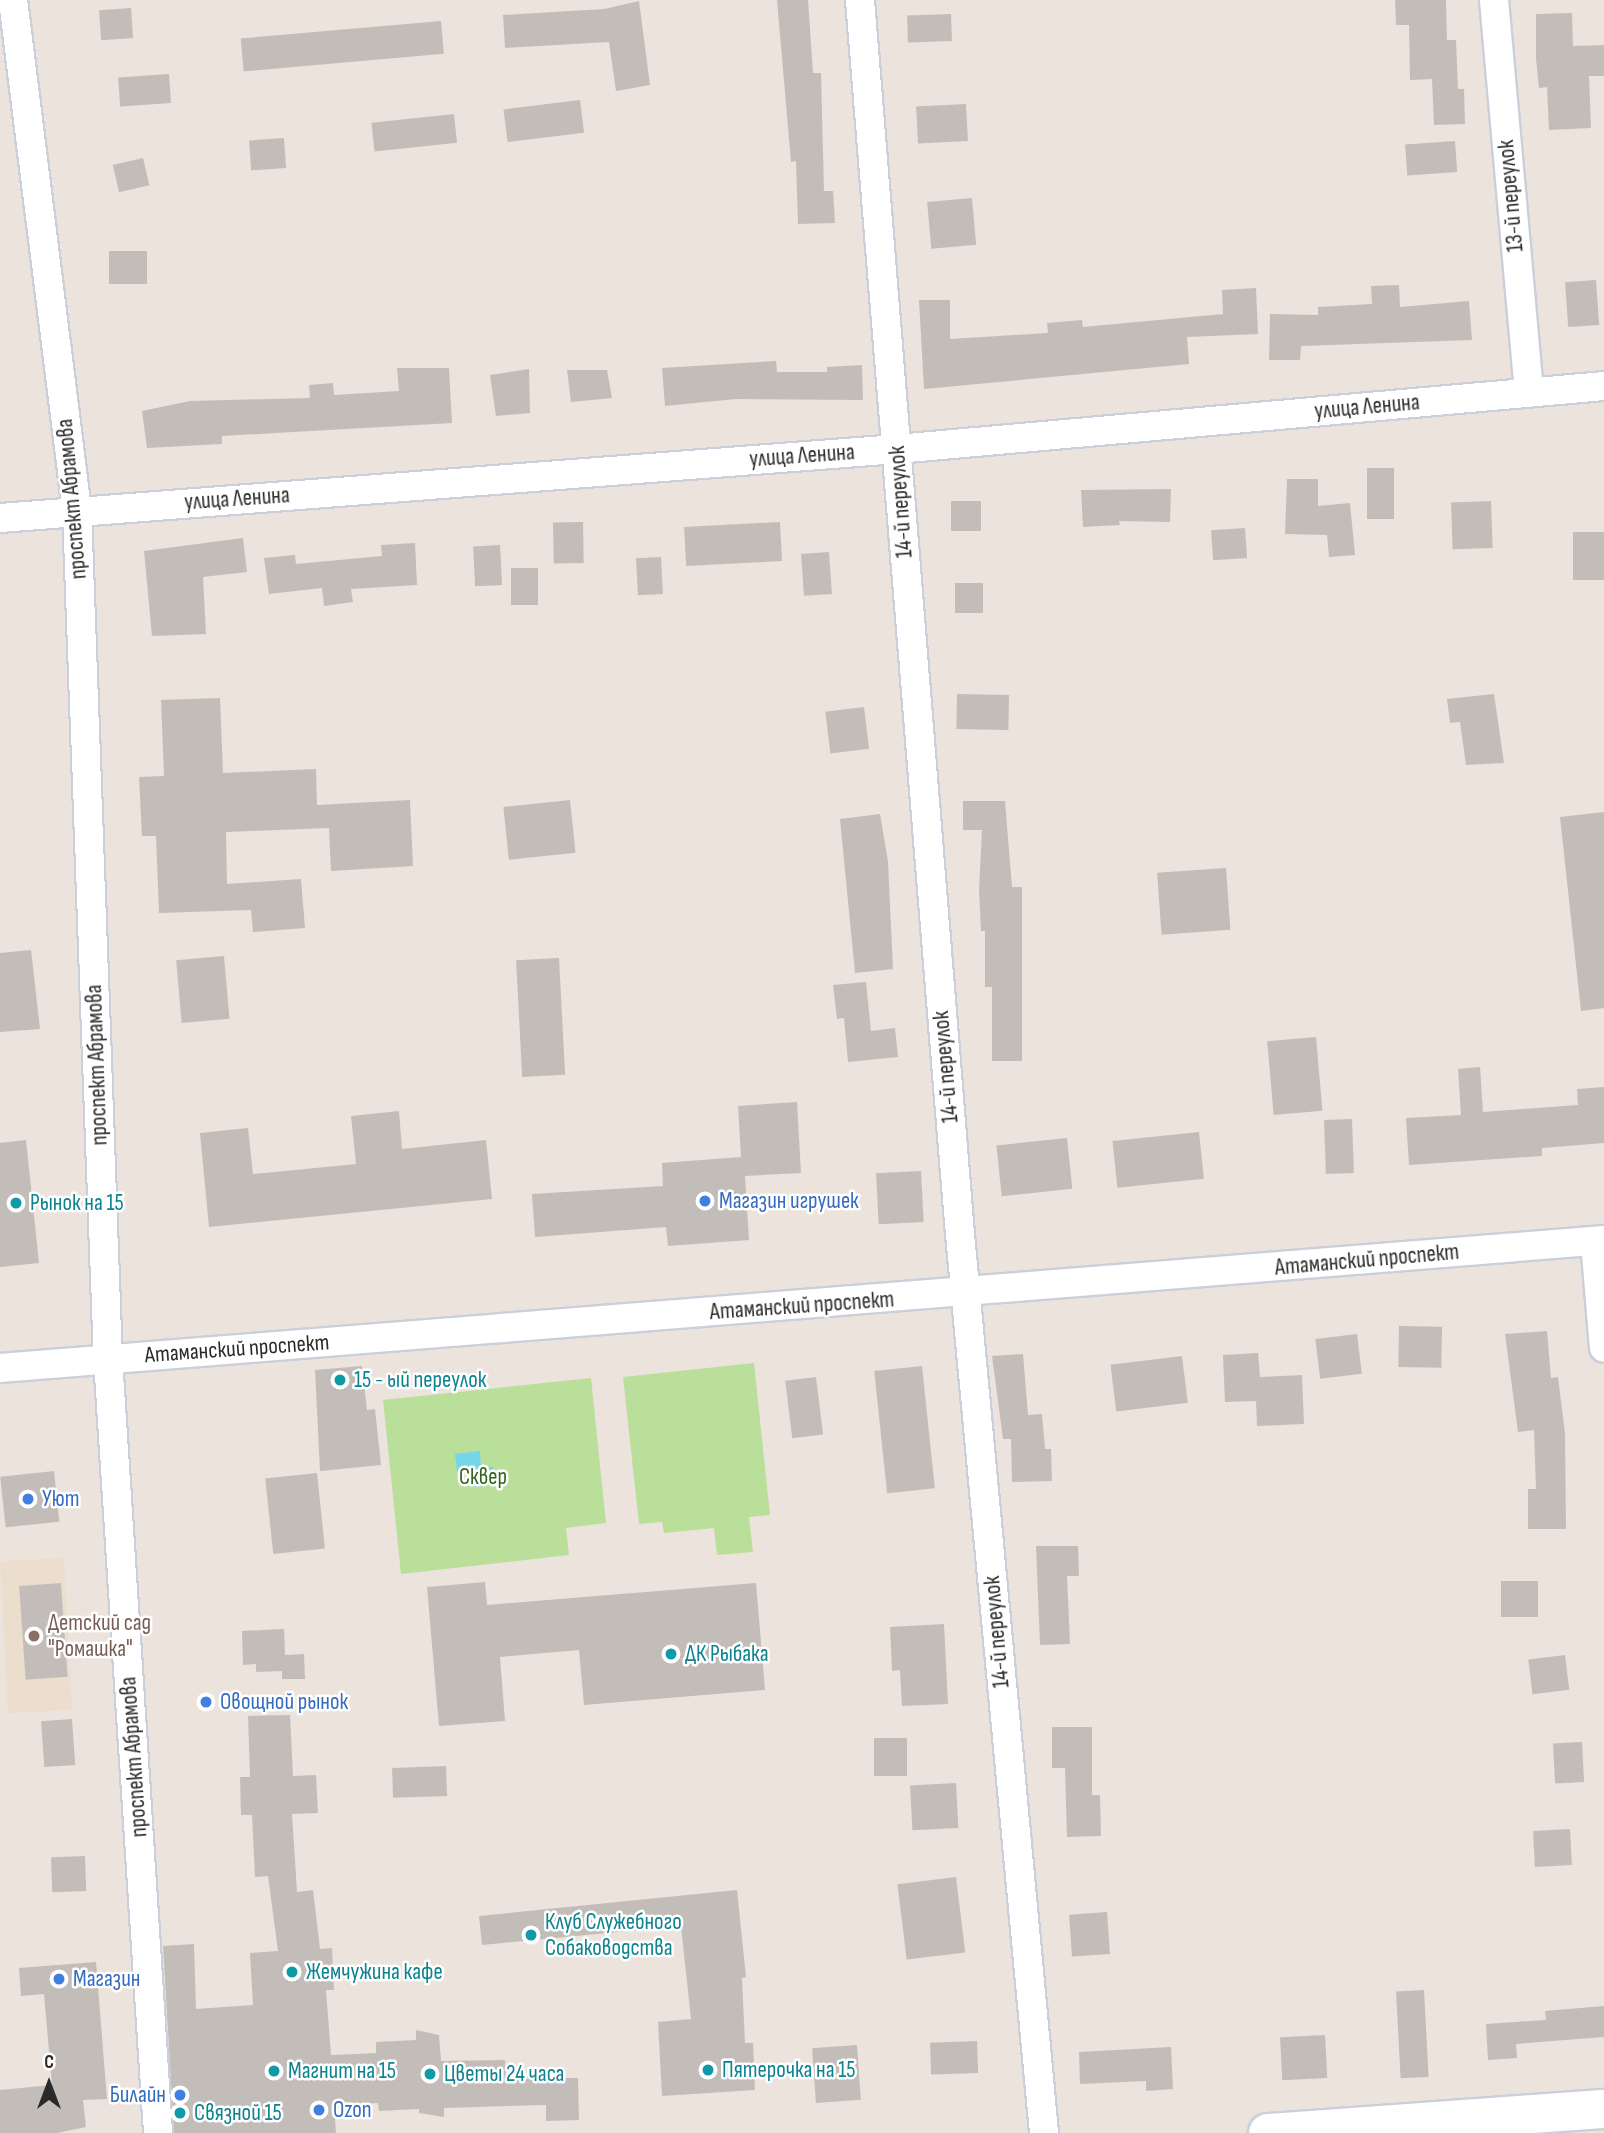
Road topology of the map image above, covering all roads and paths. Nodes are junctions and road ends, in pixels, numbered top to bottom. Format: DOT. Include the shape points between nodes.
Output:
graph roads {
  1 [pos="13,0"];
  2 [pos="860,0"];
  3 [pos="1494,0"];
  4 [pos="1604,386"];
  5 [pos="1529,392"];
  6 [pos="897,449"];
  7 [pos="77,511"];
  8 [pos="0,517"];
  9 [pos="1600,1240"];
  10 [pos="965,1294"];
  11 [pos="1604,1348"];
  12 [pos="108,1359"];
  13 [pos="0,1368"];
  14 [pos="1604,2109"];
  15 [pos="158,2133"];
  16 [pos="1044,2133"];
  17 [pos="1268,2133"];
  1 -- 7 [label="street, проспект Абрамова"];
  2 -- 6 [label="street, 14-й переулок"];
  3 -- 5 [label="street, 13-й переулок"];
  4 -- 5 [label="street, улица Ленина"];
  5 -- 6 [label="street, улица Ленина"];
  6 -- 7 [label="street, улица Ленина"];
  6 -- 10 [label="street, 14-й переулок"];
  7 -- 8 [label="street, улица Ленина"];
  7 -- 12 [label="street, проспект Абрамова"];
  9 -- 10 [label="street, Атаманский проспект"];
  9 -- 11 [label="street"];
  10 -- 12 [label="street, Атаманский проспект"];
  10 -- 16 [label="street, 14-й переулок"];
  12 -- 13 [label="street, Атаманский проспект"];
  12 -- 15 [label="street, проспект Абрамова"];
  14 -- 17 [label="main road"];
}
